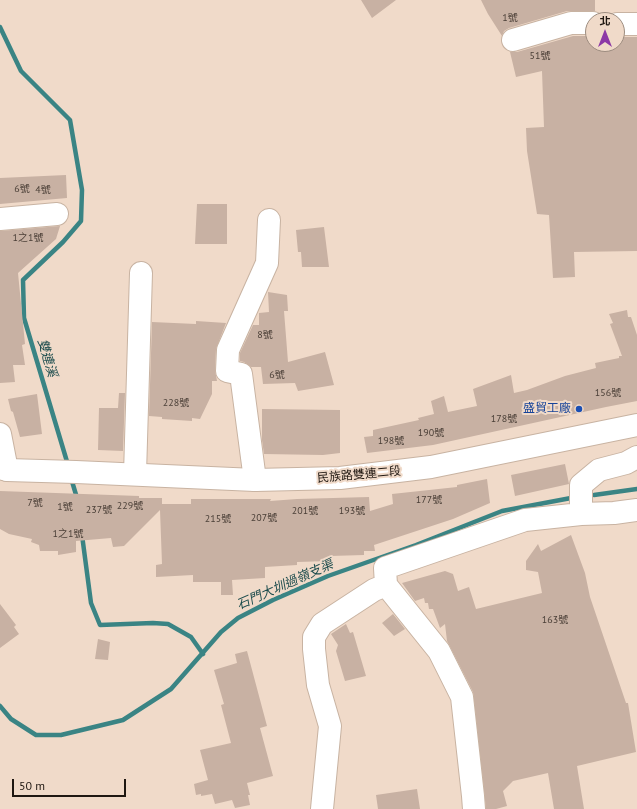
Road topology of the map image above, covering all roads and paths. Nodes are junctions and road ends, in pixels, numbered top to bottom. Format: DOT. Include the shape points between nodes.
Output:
graph roads {
  1 [pos="585,23"];
  2 [pos="625,24"];
  3 [pos="637,24"];
  4 [pos="513,40"];
  5 [pos="57,214"];
  6 [pos="0,219"];
  7 [pos="269,220"];
  8 [pos="141,273"];
  9 [pos="637,425"];
  10 [pos="0,434"];
  11 [pos="637,457"];
  12 [pos="2,470"];
  13 [pos="135,474"];
  14 [pos="255,480"];
  15 [pos="637,510"];
  16 [pos="582,514"];
  17 [pos="386,585"];
  18 [pos="322,809"];
  19 [pos="474,809"];
  1 -- 4 [label="main road" via="571,23"];
  2 -- 3 [label="main road"];
  5 -- 6 [label="main road"];
  7 -- 14 [label="main road" via="266,263 228,350 227,371 241,374"];
  8 -- 13 [label="main road"];
  9 -- 14 [label="main road, 民族路雙連二段" via="431,467 340,478"];
  10 -- 12 [label="main road"];
  11 -- 16 [label="main road" via="626,463 599,470 581,485"];
  12 -- 13 [label="main road, 民族路雙連二段"];
  13 -- 14 [label="main road, 民族路雙連二段"];
  15 -- 16 [label="main road"];
  16 -- 17 [label="main road" via="525,520 385,568"];
  17 -- 18 [label="main road" via="322,624 314,637 318,685 330,726"];
  17 -- 19 [label="main road" via="439,651 462,697"];
}
